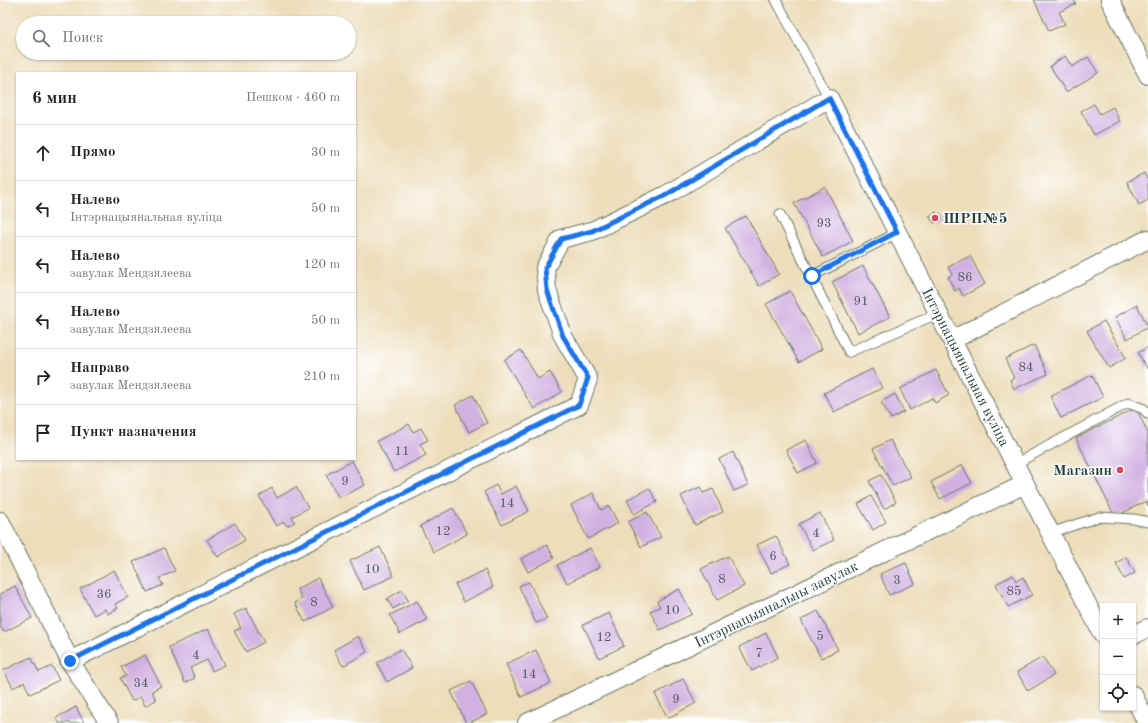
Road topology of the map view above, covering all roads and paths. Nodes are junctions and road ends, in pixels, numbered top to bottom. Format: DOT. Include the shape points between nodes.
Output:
graph roads {
  1 [pos="776,0"];
  2 [pos="1110,0"];
  3 [pos="1148,75"];
  4 [pos="829,98"];
  5 [pos="780,214"];
  6 [pos="897,232"];
  7 [pos="1148,239"];
  8 [pos="812,276"];
  9 [pos="939,313"];
  10 [pos="952,340"];
  11 [pos="1148,414"];
  12 [pos="1015,464"];
  13 [pos="1025,484"];
  14 [pos="0,521"];
  15 [pos="1148,522"];
  16 [pos="1050,533"];
  17 [pos="1148,628"];
  18 [pos="1100,629"];
  19 [pos="1136,634"];
  20 [pos="70,661"];
  21 [pos="1136,700"];
  22 [pos="109,723"];
  23 [pos="527,723"];
  24 [pos="1147,723"];
  1 -- 4 [label="lane"];
  2 -- 3 [label="street"];
  4 -- 6 [label="street, Інтэрнацыянальная вуліца"];
  4 -- 20 [label="street" via="666,195 592,231 561,239 545,268 547,290 563,336 588,378 579,405"];
  5 -- 8 [label="lane"];
  6 -- 8 [label="lane"];
  6 -- 9 [label="street, Інтэрнацыянальная вуліца"];
  7 -- 10 [label="street"];
  8 -- 9 [label="lane" via="849,352"];
  9 -- 10 [label="street, Інтэрнацыянальная вуліца"];
  10 -- 12 [label="street, Інтэрнацыянальная вуліца"];
  11 -- 12 [label="lane" via="1144,409 1128,403"];
  12 -- 13 [label="street, Інтэрнацыянальная вуліца"];
  13 -- 16 [label="street, Інтэрнацыянальная вуліца"];
  13 -- 23 [label="street, Інтэрнацыянальны завулак"];
  14 -- 20 [label="street"];
  15 -- 16 [label="lane" via="1099,517"];
  16 -- 18 [label="street, Інтэрнацыянальная вуліца"];
  17 -- 19 [label="street"];
  20 -- 22 [label="street"];
  21 -- 24 [label="street"];
}
